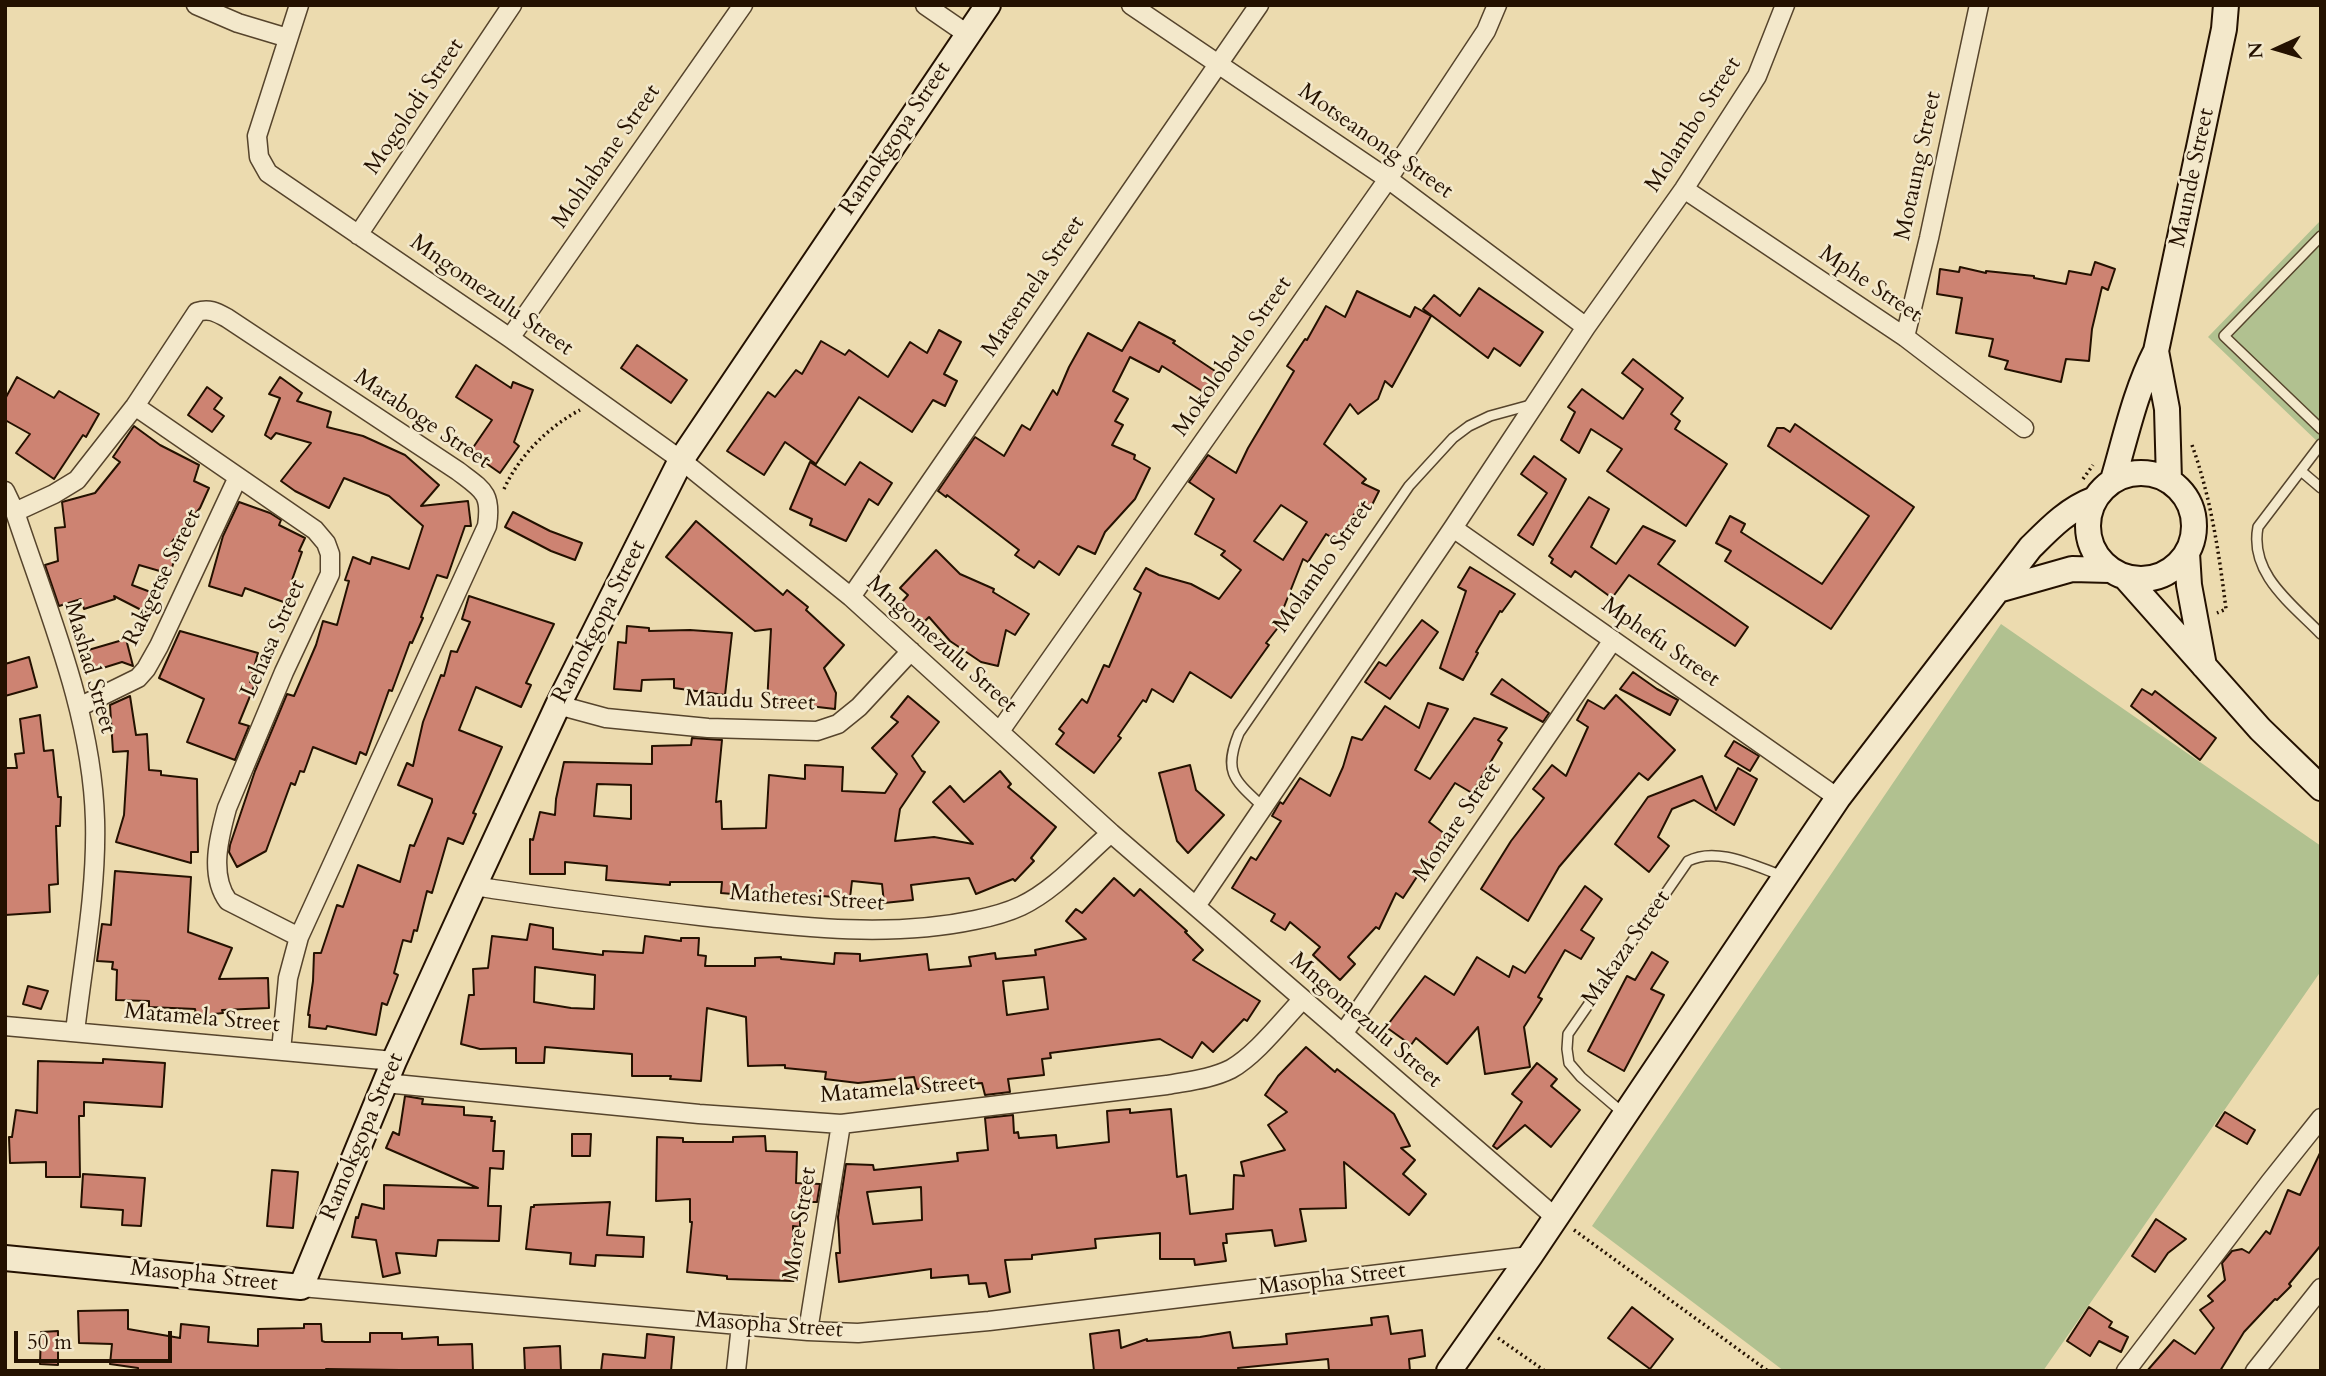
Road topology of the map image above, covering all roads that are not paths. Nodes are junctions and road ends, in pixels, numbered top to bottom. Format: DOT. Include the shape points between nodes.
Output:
graph roads {
  1 [pos="196,5"];
  2 [pos="299,5"];
  3 [pos="512,5"];
  4 [pos="743,5"];
  5 [pos="925,5"];
  6 [pos="988,5"];
  7 [pos="1131,5"];
  8 [pos="1259,5"];
  9 [pos="1497,5"];
  10 [pos="1785,5"];
  11 [pos="1979,5"];
  12 [pos="2226,5"];
  13 [pos="967,34"];
  14 [pos="288,38"];
  15 [pos="1218,63"];
  16 [pos="1388,179"];
  17 [pos="1684,189"];
  18 [pos="358,235"];
  19 [pos="2321,236"];
  20 [pos="1586,327"];
  21 [pos="1905,337"];
  22 [pos="510,338"];
  23 [pos="2156,351"];
  24 [pos="1538,402"];
  25 [pos="135,406"];
  26 [pos="2024,428"];
  27 [pos="2321,429"];
  28 [pos="2321,444"];
  29 [pos="681,460"];
  30 [pos="2301,471"];
  31 [pos="238,477"];
  32 [pos="2113,480"];
  33 [pos="2169,481"];
  34 [pos="2321,488"];
  35 [pos="2089,490"];
  36 [pos="5,491"];
  37 [pos="15,512"];
  38 [pos="1453,528"];
  39 [pos="2187,552"];
  40 [pos="2118,574"];
  41 [pos="1998,590"];
  42 [pos="851,597"];
  43 [pos="2321,634"];
  44 [pos="1613,640"];
  45 [pos="911,651"];
  46 [pos="2204,667"];
  47 [pos="558,705"];
  48 [pos="79,707"];
  49 [pos="1000,731"];
  50 [pos="2321,788"];
  51 [pos="1838,798"];
  52 [pos="1262,806"];
  53 [pos="1111,833"];
  54 [pos="1784,877"];
  55 [pos="474,886"];
  56 [pos="1196,906"];
  57 [pos="299,937"];
  58 [pos="1302,1000"];
  59 [pos="5,1026"];
  60 [pos="75,1032"];
  61 [pos="1343,1034"];
  62 [pos="281,1051"];
  63 [pos="390,1072"];
  64 [pos="1625,1114"];
  65 [pos="2321,1118"];
  66 [pos="841,1124"];
  67 [pos="1555,1217"];
  68 [pos="1530,1256"];
  69 [pos="5,1258"];
  70 [pos="301,1287"];
  71 [pos="2321,1288"];
  72 [pos="741,1325"];
  73 [pos="808,1331"];
  74 [pos="736,1371"];
  75 [pos="1449,1371"];
  76 [pos="2126,1371"];
  77 [pos="2255,1371"];
  1 -- 14 [label="street"];
  2 -- 14 [label="street"];
  3 -- 18 [label="street, Mogolodi Street"];
  4 -- 22 [label="street, Mohlabane Street"];
  5 -- 13 [label="street"];
  6 -- 13 [label="street, Ramokgopa Street"];
  7 -- 15 [label="street, Motseanong Street"];
  8 -- 15 [label="street, Matsemela Street"];
  9 -- 16 [label="street, Mokolobotlo Street" via="1486,31"];
  10 -- 17 [label="street, Molambo Street" via="1758,76"];
  11 -- 21 [label="street, Motaung Street"];
  12 -- 23 [label="street, Maunde Street"];
  13 -- 29 [label="street, Ramokgopa Street"];
  14 -- 18 [label="street, Mngomezulu Street" via="257,136 259,157 268,173"];
  15 -- 16 [label="street, Motseanong Street"];
  15 -- 42 [label="street, Matsemela Street"];
  16 -- 20 [label="street, Motseanong Street"];
  16 -- 49 [label="street, Mokolobotlo Street"];
  17 -- 20 [label="street, Molambo Street"];
  17 -- 21 [label="street, Mphe Street"];
  18 -- 22 [label="street, Mngomezulu Street"];
  19 -- 27 [label="lane" via="2224,336"];
  20 -- 24 [label="street, Molambo Street"];
  21 -- 26 [label="street, Mphe Street"];
  22 -- 29 [label="street, Mngomezulu Street"];
  23 -- 32 [label="street, Maunde Street" via="2132,407"];
  23 -- 33 [label="street, Maunde Street" via="2167,410"];
  24 -- 38 [label="street, Molambo Street"];
  24 -- 52 [label="lane, Molambo Street" via="1469,426 1436,456 1409,486 1239,733 1230,767 1235,781"];
  25 -- 31 [label="street, Lehasa Street"];
  25 -- 37 [label="street, Mataboge Street" via="77,480"];
  25 -- 57 [label="street, Mataboge Street" via="197,312 212,310 458,471 486,495 489,504 487,526"];
  28 -- 30 [label="lane"];
  29 -- 42 [label="street, Mngomezulu Street"];
  29 -- 47 [label="street, Ramokgopa Street"];
  30 -- 34 [label="lane"];
  30 -- 43 [label="lane" via="2258,527 2255,540 2268,579"];
  31 -- 48 [label="street, Rakgetse Street" via="146,669 124,686"];
  31 -- 57 [label="street, Lehasa Street" via="315,530 330,554 330,574 227,808 217,859 218,879 228,901"];
  32 -- 33 [label="street" via="2146,472"];
  32 -- 35 [label="street" via="2099,492"];
  33 -- 39 [label="street" via="2188,502 2193,519"];
  35 -- 40 [label="street" via="2090,542 2098,558"];
  35 -- 41 [label="street" via="2083,503 2058,519 2030,548"];
  36 -- 37 [label="street, Mashad Street"];
  37 -- 48 [label="street, Mashad Street"];
  38 -- 44 [label="street, Mphefu Street"];
  38 -- 52 [label="street, Molambo Street"];
  39 -- 40 [label="street" via="2161,576 2144,579"];
  39 -- 46 [label="street"];
  40 -- 41 [label="street" via="2072,569"];
  40 -- 46 [label="street"];
  41 -- 51 [label="street"];
  42 -- 45 [label="street, Mngomezulu Street"];
  44 -- 51 [label="street, Mphefu Street"];
  44 -- 61 [label="street, Monare Street"];
  45 -- 47 [label="street, Maudu Street" via="859,707 838,724 817,731 708,728 606,718"];
  45 -- 49 [label="street, Mngomezulu Street"];
  46 -- 50 [label="street"];
  47 -- 55 [label="street, Ramokgopa Street"];
  48 -- 60 [label="street, Mashad Street" via="90,760 95,850"];
  49 -- 53 [label="street, Mngomezulu Street"];
  51 -- 54 [label="street"];
  52 -- 56 [label="street, Molambo Street"];
  53 -- 55 [label="street, Mathetesi Street" via="1021,906 996,915 919,928 870,930 756,922"];
  53 -- 56 [label="street, Mngomezulu Street"];
  54 -- 64 [label="street"];
  54 -- 64 [label="lane, Makaza Street" via="1712,855 1688,861 1600,986 1569,1034 1567,1049 1570,1063 1581,1077"];
  55 -- 63 [label="street, Ramokgopa Street"];
  56 -- 58 [label="street, Mngomezulu Street"];
  57 -- 62 [label="street, Mataboge Street" via="288,978"];
  58 -- 61 [label="street, Mngomezulu Street"];
  58 -- 66 [label="street, Matamela Street" via="1251,1053 1208,1078"];
  59 -- 60 [label="street, Matamela Street"];
  60 -- 62 [label="street, Matamela Street"];
  61 -- 67 [label="street, Mngomezulu Street"];
  62 -- 63 [label="street, Matamela Street"];
  63 -- 66 [label="street, Matamela Street" via="699,1114"];
  63 -- 70 [label="street, Ramokgopa Street"];
  64 -- 67 [label="street"];
  65 -- 76 [label="street"];
  66 -- 73 [label="street, More Street"];
  67 -- 68 [label="street"];
  68 -- 73 [label="street, Masopha Street" via="977,1322 858,1332"];
  68 -- 75 [label="street"];
  69 -- 70 [label="street, Masopha Street"];
  70 -- 72 [label="street, Masopha Street"];
  71 -- 77 [label="street"];
  72 -- 73 [label="street, Masopha Street"];
  72 -- 74 [label="street"];
}
